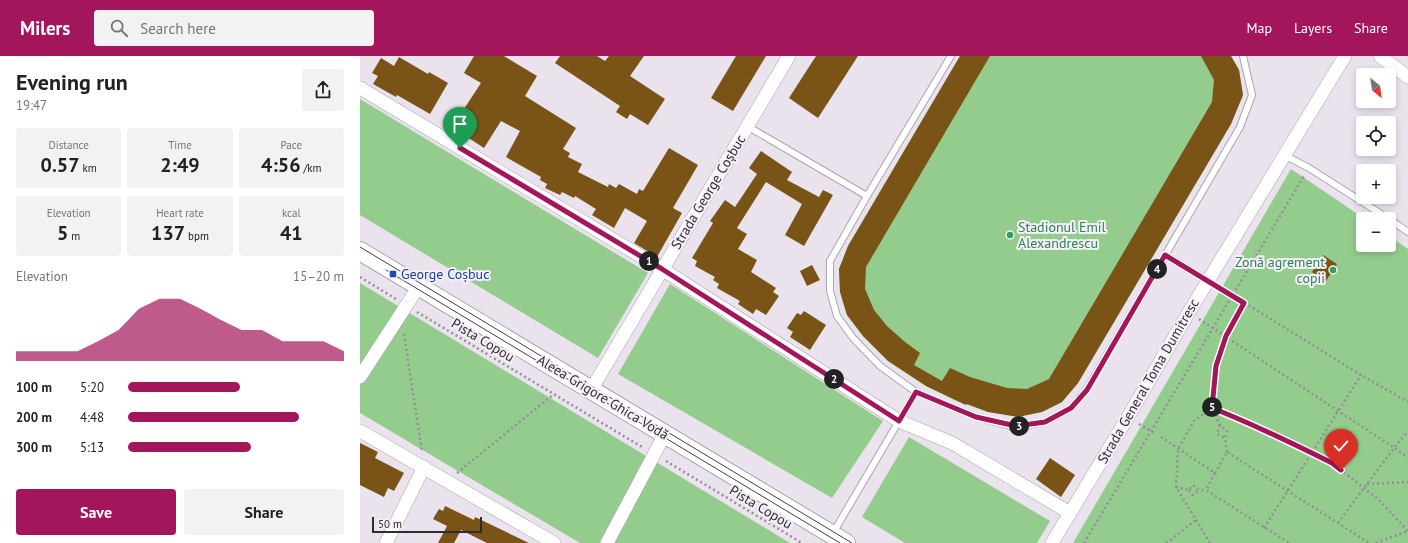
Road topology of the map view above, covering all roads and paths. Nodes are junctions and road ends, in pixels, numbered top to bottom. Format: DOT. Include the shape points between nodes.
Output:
graph roads {
  1 [pos="789,56"];
  2 [pos="951,56"];
  3 [pos="1243,56"];
  4 [pos="1345,56"];
  5 [pos="1380,56"];
  6 [pos="1408,77"];
  7 [pos="360,88"];
  8 [pos="747,126"];
  9 [pos="1284,156"];
  10 [pos="1309,168"];
  11 [pos="867,196"];
  12 [pos="1378,212"];
  13 [pos="1396,224"];
  14 [pos="1408,232"];
  15 [pos="360,251"];
  16 [pos="1165,255"];
  17 [pos="662,269"];
  18 [pos="360,277"];
  19 [pos="1208,281"];
  20 [pos="419,286"];
  21 [pos="1232,296"];
  22 [pos="1244,303"];
  23 [pos="404,311"];
  24 [pos="1189,312"];
  25 [pos="1213,328"];
  26 [pos="1226,336"];
  27 [pos="1361,375"];
  28 [pos="360,377"];
  29 [pos="591,390"];
  30 [pos="916,392"];
  31 [pos="554,394"];
  32 [pos="1408,402"];
  33 [pos="1212,408"];
  34 [pos="1338,411"];
  35 [pos="1128,417"];
  36 [pos="899,421"];
  37 [pos="1220,425"];
  38 [pos="360,431"];
  39 [pos="1408,431"];
  40 [pos="1153,432"];
  41 [pos="664,434"];
  42 [pos="1161,437"];
  43 [pos="1225,438"];
  44 [pos="1394,448"];
  45 [pos="1178,449"];
  46 [pos="1227,452"];
  47 [pos="1312,453"];
  48 [pos="653,454"];
  49 [pos="1408,457"];
  50 [pos="424,467"];
  51 [pos="1215,473"];
  52 [pos="447,481"];
  53 [pos="1408,482"];
  54 [pos="1366,484"];
  55 [pos="1176,487"];
  56 [pos="1363,488"];
  57 [pos="1188,490"];
  58 [pos="1200,490"];
  59 [pos="1206,490"];
  60 [pos="1287,491"];
  61 [pos="1070,513"];
  62 [pos="1196,520"];
  63 [pos="1338,523"];
  64 [pos="1264,528"];
  65 [pos="1408,531"];
  66 [pos="839,539"];
  67 [pos="386,543"];
  68 [pos="554,543"];
  69 [pos="607,543"];
  70 [pos="802,543"];
  71 [pos="1052,543"];
  72 [pos="1084,543"];
  73 [pos="1166,543"];
  74 [pos="1210,543"];
  75 [pos="1288,543"];
  76 [pos="1369,543"];
  77 [pos="1376,543"];
  1 -- 8 [label="street, Strada George Coșbuc"];
  2 -- 11 [label="lane"];
  3 -- 16 [label="lane" via="1252,95 1240,127"];
  4 -- 9 [label="street, Strada General Toma Dumitresc"];
  5 -- 6 [label="street"];
  7 -- 17 [label="street"];
  8 -- 11 [label="lane"];
  8 -- 17 [label="street, Strada George Coșbuc"];
  9 -- 10 [label="lane"];
  9 -- 19 [label="street, Strada General Toma Dumitresc"];
  10 -- 12 [label="lane"];
  10 -- 21 [label="path"];
  11 -- 30 [label="lane" via="830,261 830,291 837,316 853,338 880,366"];
  13 -- 14 [label="lane"];
  15 -- 20 [label="main road, Aleea Grigore Ghica Vodă"];
  16 -- 19 [label="lane"];
  16 -- 30 [label="lane" via="1087,390 1071,408 1045,422 1016,426 976,417"];
  17 -- 29 [label="street, Strada George Coșbuc"];
  17 -- 36 [label="street"];
  18 -- 23 [label="path, Pista Copou"];
  19 -- 21 [label="path"];
  19 -- 24 [label="street, Strada General Toma Dumitresc"];
  20 -- 23 [label="street"];
  20 -- 29 [label="main road, Aleea Grigore Ghica Vodă"];
  21 -- 22 [label="path"];
  21 -- 25 [label="path"];
  22 -- 26 [label="path"];
  22 -- 27 [label="path"];
  23 -- 28 [label="street"];
  23 -- 31 [label="path, Pista Copou"];
  23 -- 50 [label="path"];
  24 -- 25 [label="path"];
  24 -- 35 [label="street, Strada General Toma Dumitresc"];
  25 -- 26 [label="path"];
  25 -- 40 [label="path"];
  26 -- 33 [label="path" via="1216,366"];
  26 -- 34 [label="path"];
  27 -- 32 [label="path"];
  27 -- 34 [label="path"];
  29 -- 41 [label="main road, Aleea Grigore Ghica Vodă"];
  30 -- 36 [label="lane"];
  31 -- 48 [label="path, Pista Copou"];
  31 -- 52 [label="path"];
  33 -- 37 [label="path"];
  33 -- 45 [label="path" via="1194,422"];
  33 -- 47 [label="path"];
  34 -- 44 [label="path"];
  34 -- 47 [label="path"];
  35 -- 40 [label="path"];
  35 -- 61 [label="street, Strada General Toma Dumitresc"];
  36 -- 61 [label="street" via="952,443"];
  36 -- 66 [label="lane"];
  37 -- 43 [label="path" via="1227,431"];
  37 -- 43 [label="path" via="1217,434"];
  38 -- 50 [label="street"];
  39 -- 44 [label="path"];
  40 -- 72 [label="path"];
  41 -- 48 [label="street"];
  41 -- 66 [label="main road, Aleea Grigore Ghica Vodă"];
  42 -- 45 [label="path"];
  43 -- 46 [label="path"];
  44 -- 49 [label="path"];
  44 -- 54 [label="path"];
  45 -- 51 [label="path"];
  45 -- 55 [label="path"];
  46 -- 51 [label="path"];
  46 -- 60 [label="path"];
  47 -- 56 [label="path" via="1332,463"];
  47 -- 60 [label="path"];
  48 -- 69 [label="street"];
  48 -- 70 [label="path, Pista Copou"];
  50 -- 52 [label="street"];
  50 -- 67 [label="street"];
  51 -- 59 [label="path"];
  52 -- 68 [label="street"];
  53 -- 54 [label="path"];
  54 -- 56 [label="path"];
  55 -- 57 [label="path"];
  55 -- 62 [label="path"];
  56 -- 63 [label="path"];
  56 -- 65 [label="path" via="1378,499"];
  57 -- 58 [label="path" via="1194,495"];
  57 -- 58 [label="path" via="1193,485"];
  58 -- 59 [label="path"];
  59 -- 64 [label="path"];
  60 -- 63 [label="path"];
  60 -- 64 [label="path"];
  61 -- 71 [label="street, Strada General Toma Dumitresc"];
  62 -- 73 [label="path"];
  62 -- 74 [label="path"];
  63 -- 76 [label="path"];
  64 -- 75 [label="path"];
  65 -- 77 [label="path"];
}
